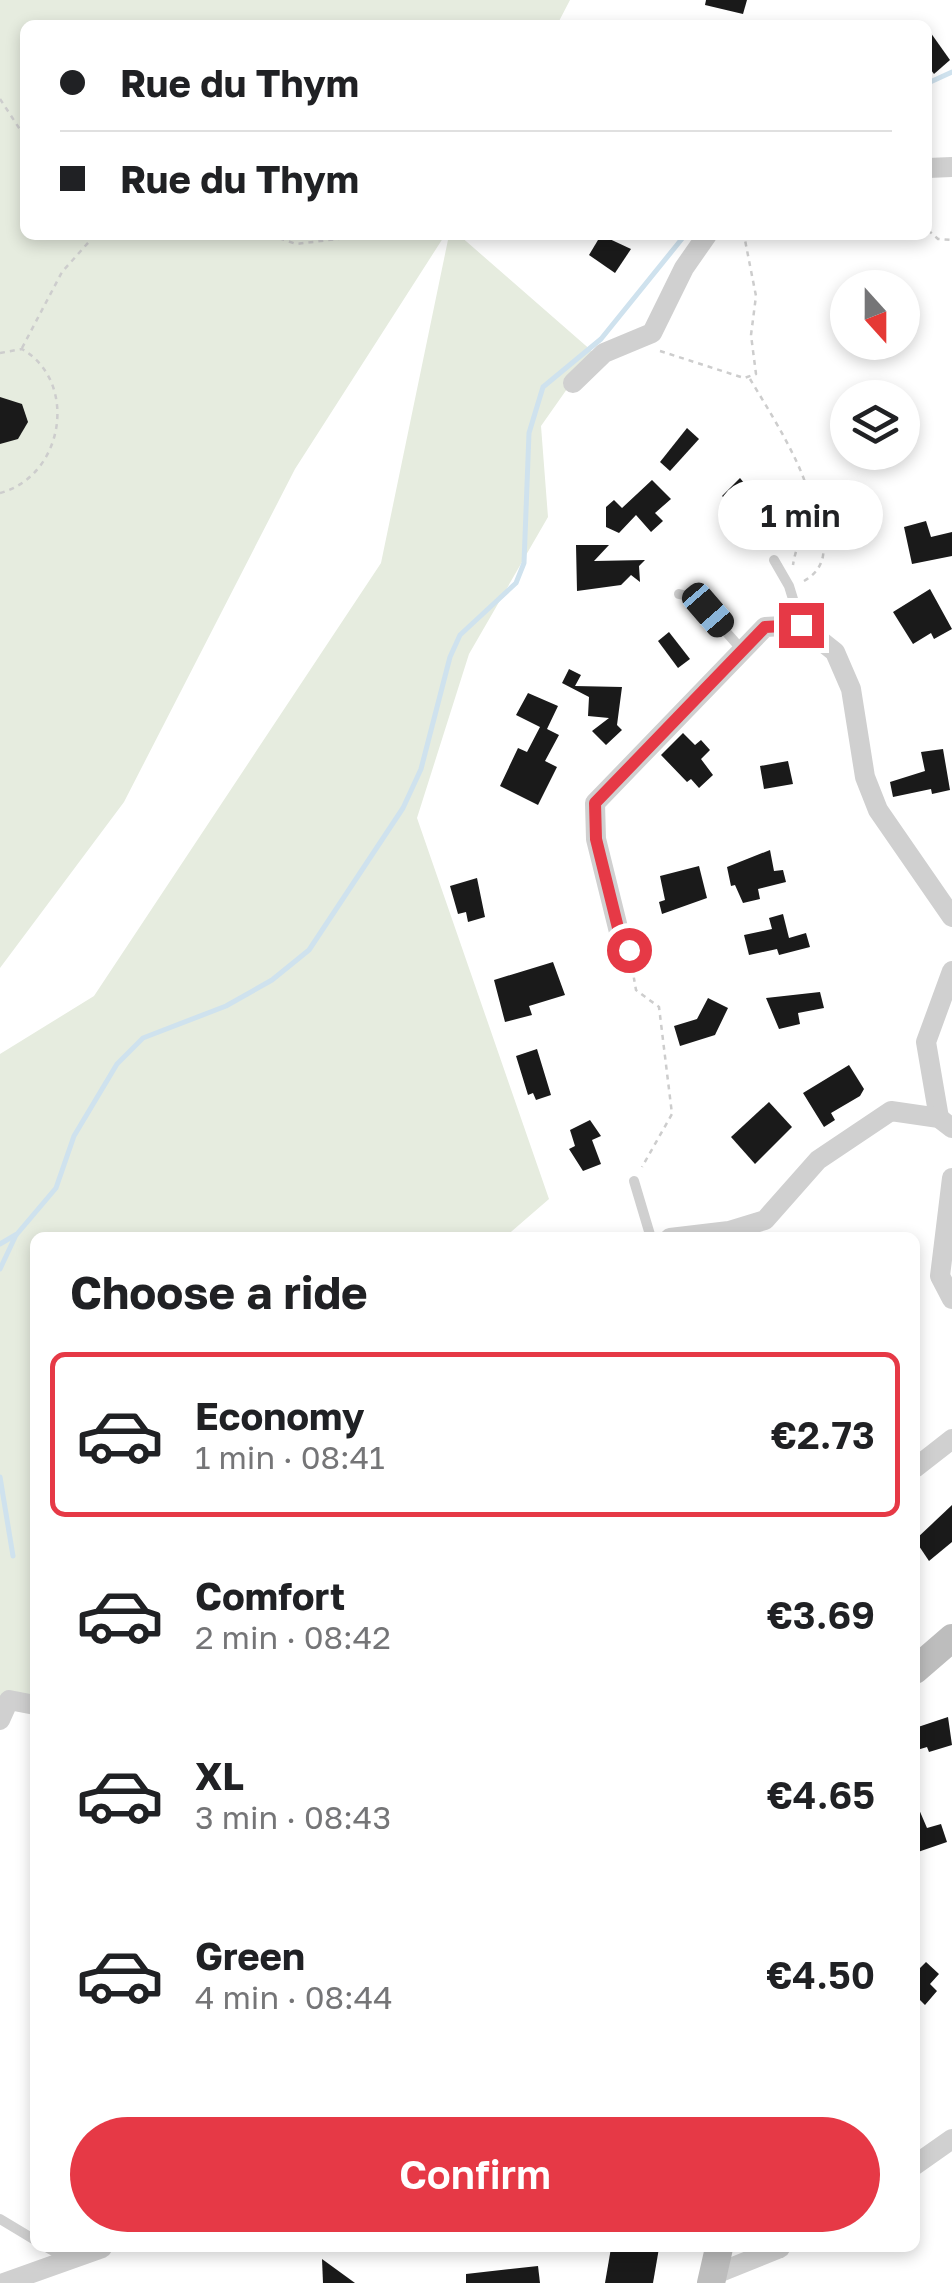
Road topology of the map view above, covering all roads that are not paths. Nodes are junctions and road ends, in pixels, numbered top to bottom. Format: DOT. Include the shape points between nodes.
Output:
graph roads {
  1 [pos="704,240"];
  2 [pos="573,383"];
  3 [pos="774,560"];
  4 [pos="679,594"];
  5 [pos="801,625"];
  6 [pos="744,651"];
  7 [pos="952,917"];
  8 [pos="629,950"];
  9 [pos="952,972"];
  10 [pos="946,1123"];
  11 [pos="952,1178"];
  12 [pos="634,1182"];
  13 [pos="649,1232"];
  14 [pos="721,1232"];
  15 [pos="952,1299"];
  16 [pos="952,1439"];
  17 [pos="920,1464"];
  18 [pos="951,1641"];
  19 [pos="920,1666"];
  20 [pos="30,1704"];
  21 [pos="0,1720"];
  22 [pos="952,2139"];
  23 [pos="920,2161"];
  24 [pos="0,2219"];
  25 [pos="30,2237"];
  26 [pos="55,2252"];
  27 [pos="91,2252"];
  28 [pos="767,2252"];
  29 [pos="70,2260"];
  30 [pos="714,2268"];
  31 [pos="4,2283"];
  1 -- 2 [label="street" via="645,339 604,352"];
  3 -- 5 [label="lane"];
  4 -- 6 [label="lane" via="696,598"];
  5 -- 6 [label="street" via="765,627"];
  5 -- 7 [label="street" via="835,652 851,689 865,776 878,810"];
  6 -- 8 [label="street" via="595,803 596,839"];
  9 -- 10 [label="street" via="926,1042"];
  10 -- 14 [label="street" via="891,1111 818,1160 765,1220"];
  11 -- 15 [label="street" via="940,1276"];
  12 -- 13 [label="lane"];
  16 -- 17 [label="street"];
  18 -- 19 [label="street"];
  20 -- 21 [label="street" via="9,1700"];
  22 -- 23 [label="street"];
  24 -- 25 [label="lane"];
  26 -- 29 [label="lane"];
  27 -- 29 [label="street"];
  28 -- 30 [label="street"];
  29 -- 31 [label="street"];
}
